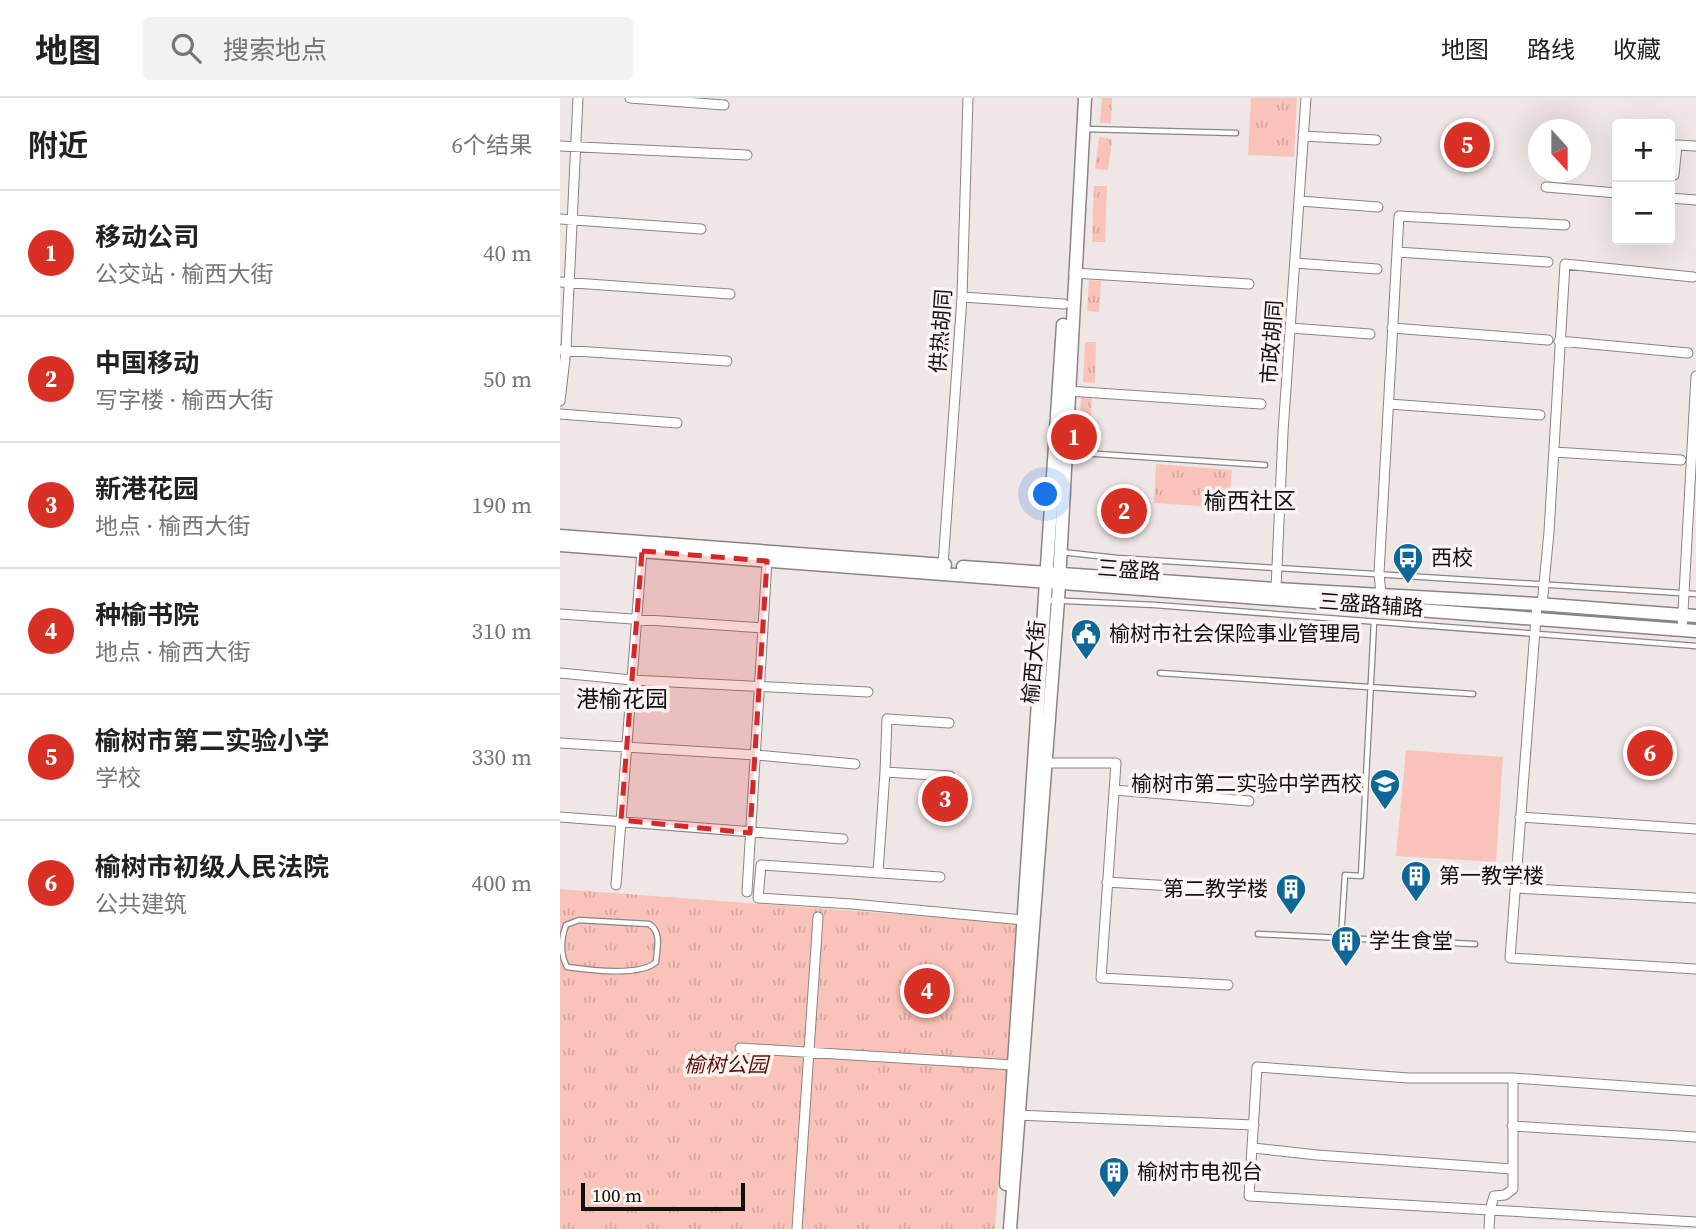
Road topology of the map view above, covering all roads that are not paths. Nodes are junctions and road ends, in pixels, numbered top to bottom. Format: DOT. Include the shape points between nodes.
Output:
graph roads {
  1 [pos="578,98"];
  2 [pos="630,98"];
  3 [pos="968,98"];
  4 [pos="1078,98"];
  5 [pos="1085,98"];
  6 [pos="1306,98"];
  7 [pos="724,105"];
  8 [pos="1082,128"];
  9 [pos="1236,132"];
  10 [pos="1303,136"];
  11 [pos="1376,140"];
  12 [pos="560,146"];
  13 [pos="1696,146"];
  14 [pos="574,147"];
  15 [pos="747,155"];
  16 [pos="1675,165"];
  17 [pos="1546,187"];
  18 [pos="1612,193"];
  19 [pos="1675,198"];
  20 [pos="1696,200"];
  21 [pos="1300,201"];
  22 [pos="1378,206"];
  23 [pos="560,219"];
  24 [pos="573,220"];
  25 [pos="1565,225"];
  26 [pos="701,229"];
  27 [pos="1397,253"];
  28 [pos="1548,262"];
  29 [pos="1295,263"];
  30 [pos="1377,269"];
  31 [pos="1074,273"];
  32 [pos="1693,277"];
  33 [pos="564,282"];
  34 [pos="1249,284"];
  35 [pos="730,294"];
  36 [pos="961,297"];
  37 [pos="1064,304"];
  38 [pos="1291,328"];
  39 [pos="1392,328"];
  40 [pos="1370,334"];
  41 [pos="1548,340"];
  42 [pos="1559,341"];
  43 [pos="563,350"];
  44 [pos="1688,353"];
  45 [pos="727,361"];
  46 [pos="1696,376"];
  47 [pos="1068,391"];
  48 [pos="560,401"];
  49 [pos="1261,404"];
  50 [pos="1389,404"];
  51 [pos="560,414"];
  52 [pos="1540,415"];
  53 [pos="677,423"];
  54 [pos="1060,451"];
  55 [pos="1554,452"];
  56 [pos="1681,460"];
  57 [pos="1265,465"];
  58 [pos="560,536"];
  59 [pos="560,545"];
  60 [pos="642,551"];
  61 [pos="1054,552"];
  62 [pos="767,561"];
  63 [pos="943,565"];
  64 [pos="1276,566"];
  65 [pos="1379,573"];
  66 [pos="1052,578"];
  67 [pos="1545,584"];
  68 [pos="1276,589"];
  69 [pos="1683,593"];
  70 [pos="1696,594"];
  71 [pos="1381,596"];
  72 [pos="1044,600"];
  73 [pos="1058,600"];
  74 [pos="1539,604"];
  75 [pos="560,614"];
  76 [pos="1689,616"];
  77 [pos="637,620"];
  78 [pos="1374,622"];
  79 [pos="1535,626"];
  80 [pos="763,628"];
  81 [pos="1682,630"];
  82 [pos="1696,631"];
  83 [pos="1696,646"];
  84 [pos="560,673"];
  85 [pos="1160,673"];
  86 [pos="632,680"];
  87 [pos="1372,685"];
  88 [pos="760,687"];
  89 [pos="868,692"];
  90 [pos="1473,694"];
  91 [pos="949,723"];
  92 [pos="560,743"];
  93 [pos="626,747"];
  94 [pos="756,755"];
  95 [pos="1039,763"];
  96 [pos="855,764"];
  97 [pos="885,772"];
  98 [pos="950,776"];
  99 [pos="1114,790"];
  100 [pos="1249,801"];
  101 [pos="560,817"];
  102 [pos="1520,817"];
  103 [pos="621,820"];
  104 [pos="1696,829"];
  105 [pos="750,833"];
  106 [pos="843,839"];
  107 [pos="878,872"];
  108 [pos="940,877"];
  109 [pos="1107,882"];
  110 [pos="616,885"];
  111 [pos="1515,888"];
  112 [pos="1237,890"];
  113 [pos="747,892"];
  114 [pos="1696,898"];
  115 [pos="818,916"];
  116 [pos="1023,920"];
  117 [pos="1258,934"];
  118 [pos="1342,938"];
  119 [pos="1475,944"];
  120 [pos="1696,969"];
  121 [pos="614,972"];
  122 [pos="1228,985"];
  123 [pos="740,1048"];
  124 [pos="810,1052"];
  125 [pos="1013,1065"];
  126 [pos="1513,1078"];
  127 [pos="1696,1091"];
  128 [pos="1015,1115"];
  129 [pos="1254,1125"];
  130 [pos="1512,1126"];
  131 [pos="1696,1138"];
  132 [pos="1253,1148"];
  133 [pos="1512,1169"];
  134 [pos="1490,1210"];
  135 [pos="1696,1222"];
  136 [pos="797,1229"];
  137 [pos="1003,1229"];
  138 [pos="1010,1229"];
  139 [pos="1489,1229"];
  1 -- 14 [label="street"];
  2 -- 7 [label="street"];
  3 -- 36 [label="street, 供热胡同"];
  4 -- 37 [label="main road, 榆西大街"];
  5 -- 8 [label="main road, 榆西大街"];
  6 -- 10 [label="street, 市政胡同"];
  8 -- 9 [label="lane"];
  8 -- 31 [label="main road, 榆西大街"];
  10 -- 11 [label="street"];
  10 -- 21 [label="street, 市政胡同"];
  12 -- 14 [label="street"];
  13 -- 16 [label="street" via="1677,145"];
  14 -- 15 [label="street"];
  14 -- 24 [label="street"];
  17 -- 18 [label="street"];
  19 -- 20 [label="street"];
  21 -- 22 [label="street"];
  21 -- 29 [label="street, 市政胡同"];
  23 -- 24 [label="street"];
  24 -- 26 [label="street"];
  24 -- 33 [label="street"];
  25 -- 27 [label="street" via="1399,216"];
  27 -- 28 [label="street"];
  27 -- 39 [label="street"];
  29 -- 30 [label="street"];
  29 -- 38 [label="street, 市政胡同"];
  31 -- 34 [label="street"];
  31 -- 47 [label="main road, 榆西大街"];
  32 -- 42 [label="street" via="1564,264"];
  33 -- 35 [label="street"];
  33 -- 43 [label="street"];
  36 -- 37 [label="street"];
  36 -- 63 [label="street, 供热胡同"];
  37 -- 54 [label="main road, 榆西大街"];
  38 -- 40 [label="street"];
  38 -- 64 [label="street, 市政胡同"];
  39 -- 41 [label="street"];
  39 -- 50 [label="street"];
  42 -- 44 [label="street"];
  42 -- 55 [label="street"];
  43 -- 45 [label="street"];
  43 -- 48 [label="street"];
  46 -- 69 [label="street"];
  47 -- 49 [label="street"];
  47 -- 54 [label="main road, 榆西大街"];
  50 -- 52 [label="street"];
  50 -- 65 [label="street"];
  51 -- 53 [label="street"];
  54 -- 57 [label="lane"];
  54 -- 61 [label="main road, 榆西大街"];
  55 -- 56 [label="street"];
  55 -- 67 [label="street"];
  58 -- 63 [label="main road, 三盛路"];
  59 -- 60 [label="main road, 三盛路"];
  60 -- 62 [label="main road, 三盛路"];
  60 -- 77 [label="street"];
  61 -- 64 [label="lane, 三盛路辅路"];
  61 -- 66 [label="main road, 榆西大街"];
  62 -- 66 [label="main road, 三盛路"];
  62 -- 80 [label="street"];
  63 -- 66 [label="main road, 三盛路"];
  64 -- 65 [label="lane, 三盛路辅路"];
  64 -- 68 [label="street, 市政胡同"];
  65 -- 67 [label="lane, 三盛路辅路"];
  65 -- 71 [label="street"];
  66 -- 68 [label="main road, 三盛路"];
  66 -- 72 [label="main road, 榆西大街"];
  66 -- 73 [label="main road, 榆西大街"];
  66 -- 79 [label="main road, 三盛路" via="1379,606"];
  67 -- 69 [label="lane, 三盛路辅路"];
  67 -- 74 [label="street"];
  68 -- 71 [label="main road, 三盛路"];
  69 -- 70 [label="lane, 三盛路辅路"];
  69 -- 76 [label="street"];
  71 -- 74 [label="main road, 三盛路"];
  72 -- 73 [label="lane, 三盛路辅路"];
  72 -- 95 [label="main road, 榆西大街"];
  73 -- 78 [label="lane, 三盛路辅路"];
  73 -- 95 [label="main road, 榆西大街"];
  74 -- 76 [label="main road, 三盛路"];
  74 -- 79 [label="street"];
  75 -- 77 [label="street"];
  76 -- 81 [label="street"];
  77 -- 80 [label="street"];
  77 -- 86 [label="street"];
  78 -- 79 [label="lane, 三盛路辅路"];
  78 -- 87 [label="lane"];
  79 -- 81 [label="main road, 三盛路"];
  79 -- 83 [label="lane, 三盛路辅路"];
  79 -- 102 [label="street"];
  80 -- 88 [label="street"];
  81 -- 82 [label="main road, 三盛路"];
  84 -- 86 [label="street"];
  85 -- 87 [label="lane"];
  86 -- 88 [label="street"];
  86 -- 93 [label="street"];
  87 -- 90 [label="lane"];
  87 -- 118 [label="lane" via="1362,876 1345,875"];
  88 -- 89 [label="street"];
  88 -- 94 [label="street"];
  91 -- 97 [label="street" via="887,719"];
  92 -- 93 [label="street"];
  93 -- 94 [label="street"];
  93 -- 103 [label="street"];
  94 -- 96 [label="street"];
  94 -- 105 [label="street"];
  95 -- 99 [label="street" via="1116,763"];
  95 -- 116 [label="main road, 榆西大街"];
  95 -- 128 [label="main road, 榆西大街"];
  97 -- 98 [label="street"];
  97 -- 107 [label="street"];
  99 -- 100 [label="street"];
  99 -- 109 [label="street"];
  101 -- 103 [label="street"];
  102 -- 104 [label="street"];
  102 -- 111 [label="street"];
  103 -- 105 [label="street"];
  103 -- 110 [label="street"];
  105 -- 106 [label="street"];
  105 -- 113 [label="street"];
  107 -- 108 [label="street"];
  107 -- 116 [label="street" via="761,865 758,898"];
  109 -- 112 [label="street"];
  109 -- 122 [label="street" via="1101,978"];
  111 -- 114 [label="street"];
  111 -- 120 [label="street" via="1510,958"];
  115 -- 124 [label="street"];
  116 -- 125 [label="main road, 榆西大街"];
  117 -- 118 [label="lane"];
  118 -- 119 [label="lane"];
  121 -- 121 [label="lane" via="656,962 655,927 579,920 566,925 562,959 567,967"];
  123 -- 124 [label="street"];
  124 -- 125 [label="street"];
  124 -- 136 [label="street"];
  125 -- 128 [label="main road, 榆西大街"];
  126 -- 127 [label="street"];
  126 -- 129 [label="street" via="1409,1078 1257,1067"];
  126 -- 130 [label="street"];
  128 -- 129 [label="street"];
  128 -- 137 [label="main road, 榆西大街"];
  128 -- 138 [label="main road, 榆西大街"];
  129 -- 132 [label="street"];
  130 -- 131 [label="street"];
  130 -- 133 [label="street"];
  132 -- 133 [label="street"];
  132 -- 134 [label="street" via="1250,1196"];
  133 -- 134 [label="street" via="1513,1189 1494,1196"];
  134 -- 135 [label="street"];
  134 -- 139 [label="street"];
}
